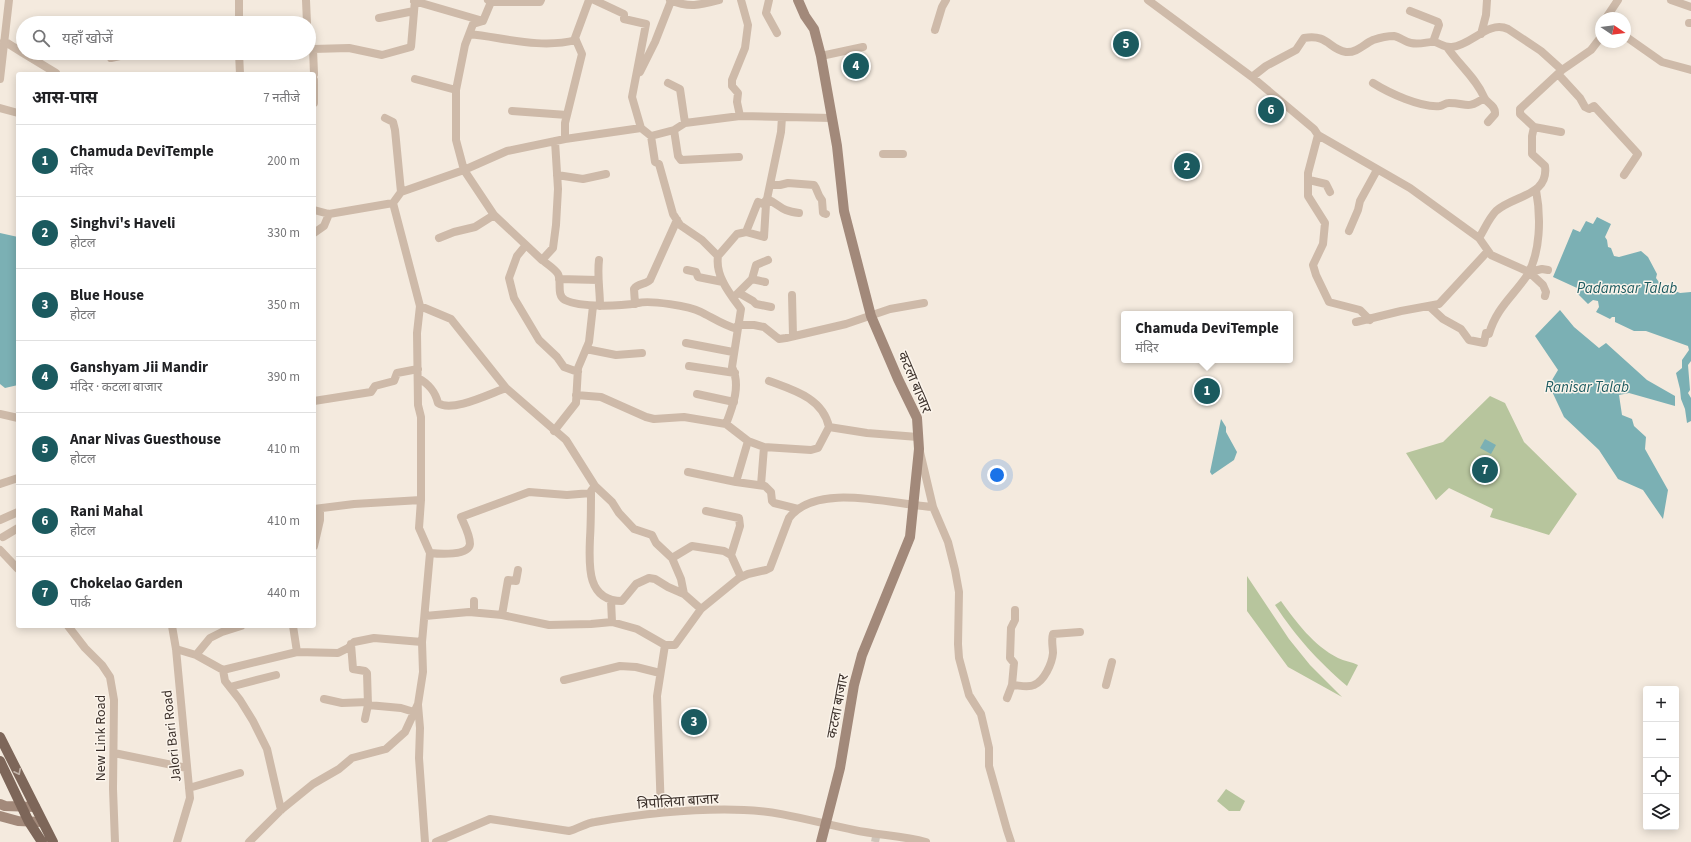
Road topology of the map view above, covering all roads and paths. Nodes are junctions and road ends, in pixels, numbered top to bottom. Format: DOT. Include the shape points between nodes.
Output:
graph roads {
  1 [pos="9,0"];
  2 [pos="239,0"];
  3 [pos="306,0"];
  4 [pos="414,0"];
  5 [pos="541,0"];
  6 [pos="589,0"];
  7 [pos="594,0"];
  8 [pos="671,0"];
  9 [pos="719,0"];
  10 [pos="741,0"];
  11 [pos="769,0"];
  12 [pos="798,0"];
  13 [pos="946,0"];
  14 [pos="1148,0"];
  15 [pos="1487,0"];
  16 [pos="1618,0"];
  17 [pos="1671,0"];
  18 [pos="490,1"];
  19 [pos="1691,7"];
  20 [pos="414,11"];
  21 [pos="1410,11"];
  22 [pos="1610,12"];
  23 [pos="239,16"];
  24 [pos="307,16"];
  25 [pos="379,18"];
  26 [pos="484,21"];
  27 [pos="935,30"];
  28 [pos="777,33"];
  29 [pos="470,34"];
  30 [pos="1481,34"];
  31 [pos="576,40"];
  32 [pos="1631,40"];
  33 [pos="4,41"];
  34 [pos="1433,42"];
  35 [pos="1595,45"];
  36 [pos="863,47"];
  37 [pos="1447,47"];
  38 [pos="16,49"];
  39 [pos="316,49"];
  40 [pos="821,56"];
  41 [pos="35,60"];
  42 [pos="239,60"];
  43 [pos="312,60"];
  44 [pos="1691,70"];
  45 [pos="54,72"];
  46 [pos="240,72"];
  47 [pos="314,72"];
  48 [pos="1560,72"];
  49 [pos="1252,77"];
  50 [pos="0,79"];
  51 [pos="415,79"];
  52 [pos="635,79"];
  53 [pos="668,83"];
  54 [pos="1373,83"];
  55 [pos="456,90"];
  56 [pos="1484,98"];
  57 [pos="0,108"];
  58 [pos="512,111"];
  59 [pos="16,112"];
  60 [pos="567,115"];
  61 [pos="740,116"];
  62 [pos="782,117"];
  63 [pos="385,118"];
  64 [pos="832,118"];
  65 [pos="1488,122"];
  66 [pos="685,123"];
  67 [pos="1534,127"];
  68 [pos="641,128"];
  69 [pos="674,130"];
  70 [pos="1561,132"];
  71 [pos="1318,135"];
  72 [pos="651,136"];
  73 [pos="565,139"];
  74 [pos="555,141"];
  75 [pos="883,154"];
  76 [pos="903,154"];
  77 [pos="739,157"];
  78 [pos="464,170"];
  79 [pos="1377,170"];
  80 [pos="606,174"];
  81 [pos="557,175"];
  82 [pos="1624,175"];
  83 [pos="1309,180"];
  84 [pos="770,185"];
  85 [pos="1536,190"];
  86 [pos="401,192"];
  87 [pos="1330,192"];
  88 [pos="765,201"];
  89 [pos="393,203"];
  90 [pos="316,210"];
  91 [pos="799,213"];
  92 [pos="330,214"];
  93 [pos="826,214"];
  94 [pos="494,216"];
  95 [pos="677,220"];
  96 [pos="1348,231"];
  97 [pos="316,232"];
  98 [pos="746,232"];
  99 [pos="439,238"];
  100 [pos="1479,238"];
  101 [pos="526,245"];
  102 [pos="1488,251"];
  103 [pos="718,256"];
  104 [pos="542,260"];
  105 [pos="599,260"];
  106 [pos="768,260"];
  107 [pos="687,270"];
  108 [pos="1548,270"];
  109 [pos="1529,272"];
  110 [pos="559,279"];
  111 [pos="752,279"];
  112 [pos="598,280"];
  113 [pos="723,282"];
  114 [pos="765,282"];
  115 [pos="792,295"];
  116 [pos="736,296"];
  117 [pos="1545,296"];
  118 [pos="924,302"];
  119 [pos="635,304"];
  120 [pos="420,306"];
  121 [pos="596,306"];
  122 [pos="1429,306"];
  123 [pos="771,307"];
  124 [pos="872,316"];
  125 [pos="1370,320"];
  126 [pos="1356,322"];
  127 [pos="737,327"];
  128 [pos="793,336"];
  129 [pos="686,343"];
  130 [pos="586,349"];
  131 [pos="733,352"];
  132 [pos="642,353"];
  133 [pos="689,366"];
  134 [pos="578,372"];
  135 [pos="418,373"];
  136 [pos="735,373"];
  137 [pos="769,381"];
  138 [pos="506,388"];
  139 [pos="698,394"];
  140 [pos="576,395"];
  141 [pos="316,401"];
  142 [pos="734,402"];
  143 [pos="0,414"];
  144 [pos="16,418"];
  145 [pos="726,424"];
  146 [pos="829,427"];
  147 [pos="554,431"];
  148 [pos="918,437"];
  149 [pos="748,441"];
  150 [pos="764,447"];
  151 [pos="920,449"];
  152 [pos="688,472"];
  153 [pos="16,479"];
  154 [pos="736,482"];
  155 [pos="0,484"];
  156 [pos="761,485"];
  157 [pos="595,486"];
  158 [pos="591,493"];
  159 [pos="421,500"];
  160 [pos="912,506"];
  161 [pos="933,507"];
  162 [pos="317,509"];
  163 [pos="798,509"];
  164 [pos="706,511"];
  165 [pos="16,513"];
  166 [pos="0,520"];
  167 [pos="16,529"];
  168 [pos="3,537"];
  169 [pos="316,537"];
  170 [pos="0,550"];
  171 [pos="430,553"];
  172 [pos="731,555"];
  173 [pos="672,558"];
  174 [pos="16,567"];
  175 [pos="518,570"];
  176 [pos="741,577"];
  177 [pos="684,594"];
  178 [pos="611,600"];
  179 [pos="474,601"];
  180 [pos="700,609"];
  181 [pos="1015,610"];
  182 [pos="474,612"];
  183 [pos="502,615"];
  184 [pos="425,616"];
  185 [pos="612,622"];
  186 [pos="70,628"];
  187 [pos="172,628"];
  188 [pos="293,628"];
  189 [pos="221,629"];
  190 [pos="1080,632"];
  191 [pos="422,642"];
  192 [pos="351,644"];
  193 [pos="665,645"];
  194 [pos="176,649"];
  195 [pos="297,652"];
  196 [pos="196,655"];
  197 [pos="1112,662"];
  198 [pos="223,670"];
  199 [pos="660,673"];
  200 [pos="276,675"];
  201 [pos="564,680"];
  202 [pos="1106,684"];
  203 [pos="1012,685"];
  204 [pos="230,686"];
  205 [pos="1007,698"];
  206 [pos="324,699"];
  207 [pos="368,703"];
  208 [pos="418,704"];
  209 [pos="414,712"];
  210 [pos="365,719"];
  211 [pos="0,737"];
  212 [pos="114,754"];
  213 [pos="0,761"];
  214 [pos="187,768"];
  215 [pos="240,773"];
  216 [pos="189,788"];
  217 [pos="0,804"];
  218 [pos="35,807"];
  219 [pos="22,808"];
  220 [pos="281,810"];
  221 [pos="661,813"];
  222 [pos="0,816"];
  223 [pos="29,822"];
  224 [pos="41,822"];
  225 [pos="826,823"];
  226 [pos="899,839"];
  227 [pos="42,842"];
  228 [pos="53,842"];
  229 [pos="115,842"];
  230 [pos="177,842"];
  231 [pos="248,842"];
  232 [pos="425,842"];
  233 [pos="436,842"];
  234 [pos="821,842"];
  235 [pos="926,842"];
  236 [pos="1011,842"];
  1 -- 33 [label="street"];
  2 -- 23 [label="street"];
  3 -- 24 [label="street"];
  4 -- 20 [label="street"];
  4 -- 26 [label="street"];
  5 -- 18 [label="street"];
  6 -- 31 [label="street"];
  7 -- 52 [label="street" via="624,14 624,19 646,24"];
  8 -- 9 [label="street" via="682,5 698,6"];
  8 -- 52 [label="street" via="655,42"];
  10 -- 61 [label="street" via="748,25 745,48 732,80 732,86 738,93"];
  11 -- 28 [label="street" via="766,13"];
  12 -- 40 [label="street, कटला बाजार" via="804,16 814,29"];
  13 -- 27 [label="street"];
  14 -- 49 [label="street"];
  15 -- 30 [label="street"];
  16 -- 22 [label="street"];
  17 -- 19 [label="street"];
  18 -- 26 [label="street"];
  20 -- 25 [label="street"];
  20 -- 39 [label="street" via="411,47 382,55 349,48"];
  21 -- 34 [label="street" via="1438,22"];
  26 -- 29 [label="street" via="473,24"];
  29 -- 31 [label="street" via="527,44"];
  29 -- 55 [label="street" via="465,45"];
  30 -- 37 [label="street" via="1466,43"];
  30 -- 48 [label="street" via="1496,26 1503,27 1541,51"];
  31 -- 60 [label="street" via="582,54"];
  32 -- 44 [label="street" via="1662,62"];
  33 -- 38 [label="street"];
  33 -- 50 [label="street"];
  34 -- 37 [label="street"];
  34 -- 49 [label="street" via="1418,44 1397,37 1388,37 1374,40 1353,52 1346,52 1319,38 1304,38 1296,50 1266,66"];
  35 -- 48 [label="street"];
  36 -- 40 [label="street"];
  37 -- 56 [label="street" via="1475,80"];
  40 -- 64 [label="street, कटला बाजार"];
  41 -- 45 [label="street"];
  42 -- 46 [label="street"];
  43 -- 47 [label="street"];
  48 -- 67 [label="street" via="1520,109 1520,114"];
  48 -- 82 [label="street" via="1585,107 1597,108 1638,154"];
  49 -- 71 [label="street"];
  51 -- 55 [label="street"];
  52 -- 68 [label="street" via="632,97"];
  53 -- 66 [label="street" via="680,89"];
  54 -- 56 [label="street" via="1398,96 1438,105 1471,105"];
  55 -- 78 [label="street" via="456,140"];
  56 -- 65 [label="street" via="1496,111"];
  57 -- 59 [label="street"];
  58 -- 60 [label="street"];
  60 -- 73 [label="street"];
  61 -- 62 [label="street"];
  61 -- 66 [label="street"];
  62 -- 64 [label="street"];
  62 -- 84 [label="street"];
  63 -- 86 [label="street" via="393,122 395,130"];
  64 -- 124 [label="street, कटला बाजार" via="844,211"];
  66 -- 69 [label="street"];
  67 -- 70 [label="street"];
  67 -- 85 [label="street" via="1532,154 1545,166 1546,173"];
  68 -- 72 [label="street"];
  68 -- 73 [label="street"];
  69 -- 72 [label="street"];
  69 -- 77 [label="street" via="678,156 681,160"];
  71 -- 79 [label="street"];
  71 -- 83 [label="street" via="1308,173"];
  72 -- 95 [label="street" via="655,162 659,164"];
  73 -- 74 [label="street"];
  74 -- 78 [label="street" via="508,151"];
  74 -- 81 [label="street"];
  75 -- 76 [label="street"];
  78 -- 86 [label="street"];
  78 -- 94 [label="street"];
  79 -- 96 [label="street" via="1360,201"];
  79 -- 100 [label="street" via="1410,188"];
  80 -- 81 [label="street" via="583,179"];
  81 -- 104 [label="street" via="553,248"];
  83 -- 87 [label="street" via="1326,184"];
  83 -- 125 [label="street" via="1308,196 1325,223 1323,244 1313,265 1316,275 1329,302 1360,310"];
  84 -- 88 [label="street"];
  84 -- 93 [label="street" via="814,185 822,200 823,213"];
  85 -- 100 [label="street" via="1496,212"];
  85 -- 109 [label="street" via="1540,210 1539,226"];
  86 -- 89 [label="street"];
  88 -- 91 [label="street"];
  88 -- 98 [label="street" via="758,202"];
  88 -- 98 [label="street" via="764,237"];
  89 -- 92 [label="street"];
  89 -- 120 [label="street"];
  90 -- 92 [label="street"];
  92 -- 97 [label="street" via="324,226"];
  94 -- 99 [label="street" via="475,227"];
  94 -- 101 [label="street"];
  95 -- 103 [label="street"];
  95 -- 119 [label="street" via="650,280 637,285 634,289"];
  98 -- 103 [label="street" via="737,234"];
  100 -- 102 [label="street"];
  101 -- 104 [label="street"];
  101 -- 134 [label="street" via="517,256 509,278 514,298 540,340 564,367"];
  102 -- 109 [label="street"];
  102 -- 122 [label="street" via="1440,303"];
  103 -- 113 [label="street"];
  104 -- 110 [label="street" via="557,272"];
  105 -- 112 [label="street"];
  106 -- 111 [label="street" via="756,265"];
  107 -- 113 [label="street" via="696,272 698,277"];
  108 -- 109 [label="street"];
  109 -- 117 [label="street" via="1543,285"];
  109 -- 122 [label="street" via="1502,305 1489,334 1486,333 1484,343 1469,340 1463,330 1443,319"];
  110 -- 112 [label="street"];
  110 -- 121 [label="street" via="563,298 567,301"];
  111 -- 114 [label="street"];
  111 -- 116 [label="street"];
  112 -- 121 [label="street" via="600,293"];
  113 -- 116 [label="street"];
  115 -- 128 [label="street"];
  116 -- 123 [label="street"];
  116 -- 127 [label="street" via="741,309"];
  118 -- 124 [label="street" via="890,309"];
  119 -- 121 [label="street"];
  119 -- 127 [label="street" via="689,308 700,311 724,325"];
  120 -- 135 [label="street" via="417,333"];
  120 -- 138 [label="street" via="451,320"];
  121 -- 130 [label="street"];
  122 -- 125 [label="street"];
  124 -- 128 [label="street"];
  124 -- 148 [label="street, कटला बाजार" via="917,418"];
  125 -- 126 [label="street"];
  127 -- 128 [label="street" via="754,325 764,327 779,338"];
  127 -- 131 [label="street"];
  129 -- 131 [label="street"];
  130 -- 132 [label="street" via="616,355"];
  130 -- 134 [label="street"];
  131 -- 136 [label="street" via="732,367"];
  133 -- 136 [label="street"];
  134 -- 140 [label="street"];
  135 -- 138 [label="street" via="435,392 438,404 443,406 459,405"];
  135 -- 141 [label="street" via="397,373 394,381 375,386 371,392"];
  135 -- 159 [label="street"];
  136 -- 142 [label="street"];
  137 -- 146 [label="street" via="798,392 818,405 827,418"];
  138 -- 147 [label="street"];
  139 -- 142 [label="street"];
  140 -- 145 [label="street" via="601,397 654,419 684,417"];
  140 -- 147 [label="street" via="576,402"];
  142 -- 145 [label="street"];
  143 -- 144 [label="street"];
  145 -- 149 [label="street"];
  146 -- 148 [label="street"];
  146 -- 150 [label="street" via="818,448 811,450"];
  147 -- 157 [label="street" via="566,440"];
  148 -- 151 [label="street, कटला बाजार"];
  149 -- 150 [label="street"];
  149 -- 154 [label="street"];
  150 -- 156 [label="street"];
  151 -- 160 [label="street, कटला बाजार"];
  151 -- 161 [label="street"];
  152 -- 154 [label="street"];
  153 -- 155 [label="street"];
  154 -- 156 [label="street"];
  156 -- 163 [label="street" via="770,490 774,504"];
  157 -- 158 [label="street"];
  157 -- 173 [label="street" via="634,529 652,535 656,543"];
  158 -- 171 [label="street" via="567,495 529,492 470,513 461,517 469,540 468,548 454,553"];
  158 -- 178 [label="street" via="590,574 600,593"];
  159 -- 162 [label="street"];
  159 -- 171 [label="street" via="418,528"];
  160 -- 161 [label="street"];
  160 -- 163 [label="street" via="850,497 827,499"];
  160 -- 225 [label="street, कटला बाजार" via="910,537 862,656 854,685 840,768"];
  161 -- 236 [label="street" via="948,542 958,586 959,658 969,695 981,714 989,748 989,766"];
  162 -- 169 [label="street" via="320,520"];
  163 -- 176 [label="street" via="789,518 770,568"];
  164 -- 172 [label="street" via="739,518 740,526"];
  165 -- 166 [label="street"];
  167 -- 168 [label="street"];
  170 -- 174 [label="street"];
  171 -- 184 [label="street"];
  172 -- 173 [label="street" via="724,551 695,546"];
  172 -- 176 [label="street"];
  173 -- 177 [label="street"];
  175 -- 183 [label="street" via="516,581 508,580"];
  176 -- 180 [label="street"];
  177 -- 178 [label="street" via="649,578 636,584 624,600"];
  177 -- 180 [label="street"];
  178 -- 185 [label="street"];
  179 -- 182 [label="street"];
  180 -- 193 [label="street" via="675,645"];
  181 -- 203 [label="street" via="1011,631 1010,658 1014,662"];
  182 -- 183 [label="street"];
  182 -- 184 [label="street"];
  183 -- 185 [label="street" via="550,625"];
  184 -- 191 [label="street"];
  185 -- 193 [label="street" via="637,629"];
  186 -- 212 [label="street, New Link Road" via="110,677 114,700"];
  187 -- 194 [label="street, Jalori Bari Road"];
  188 -- 195 [label="street"];
  189 -- 196 [label="street"];
  190 -- 203 [label="street" via="1053,634 1052,660 1048,672 1032,686"];
  191 -- 192 [label="street" via="374,638"];
  191 -- 208 [label="street" via="423,672"];
  192 -- 195 [label="street" via="338,653"];
  192 -- 207 [label="street" via="353,669 367,673"];
  193 -- 199 [label="street"];
  194 -- 196 [label="street"];
  194 -- 214 [label="street, Jalori Bari Road"];
  195 -- 198 [label="street"];
  196 -- 198 [label="street"];
  197 -- 202 [label="street"];
  198 -- 204 [label="street" via="225,681"];
  199 -- 201 [label="street" via="620,666"];
  199 -- 221 [label="street" via="657,696"];
  200 -- 204 [label="street"];
  203 -- 205 [label="street"];
  204 -- 220 [label="street" via="253,721 267,749"];
  206 -- 207 [label="street" via="342,703"];
  207 -- 209 [label="street"];
  207 -- 210 [label="street"];
  208 -- 209 [label="street"];
  208 -- 232 [label="street"];
  209 -- 220 [label="street" via="405,732 386,749 352,758 340,769 313,784"];
  211 -- 218 [label="main road, one-way"];
  212 -- 214 [label="street"];
  212 -- 229 [label="street, New Link Road"];
  213 -- 219 [label="main road"];
  214 -- 216 [label="street, Jalori Bari Road"];
  215 -- 216 [label="street"];
  216 -- 230 [label="street, Jalori Bari Road" via="190,798"];
  217 -- 219 [label="street"];
  218 -- 219 [label="street"];
  218 -- 224 [label="main road"];
  219 -- 223 [label="main road"];
  220 -- 231 [label="street"];
  221 -- 225 [label="street, त्रिपोलिया बाजार" via="750,810"];
  221 -- 233 [label="street, त्रिपोलिया बाजार" via="592,822 569,830 490,819"];
  222 -- 223 [label="street"];
  223 -- 224 [label="street"];
  223 -- 227 [label="main road"];
  224 -- 228 [label="main road"];
  225 -- 226 [label="street, त्रिपोलिया बाजार"];
  225 -- 234 [label="street, कटला बाजार"];
  226 -- 235 [label="street, त्रिपोलिया बाजार"];
}
